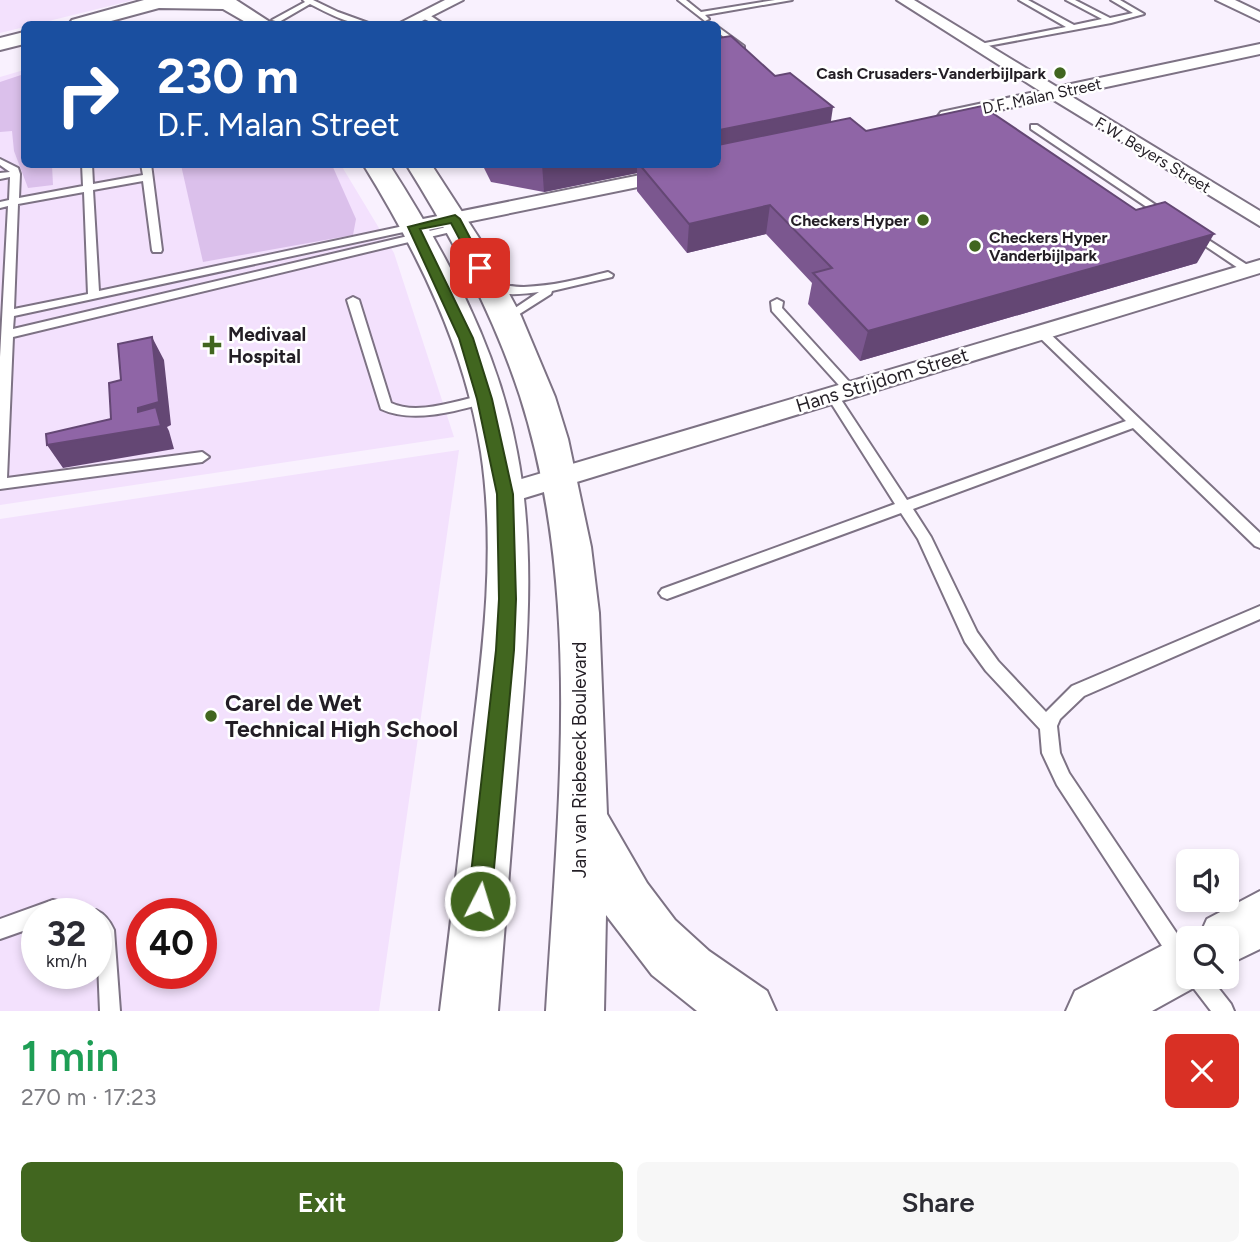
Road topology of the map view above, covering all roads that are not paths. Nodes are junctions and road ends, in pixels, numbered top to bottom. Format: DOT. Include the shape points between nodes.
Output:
graph roads {
  1 [pos="198,0"];
  2 [pos="456,0"];
  3 [pos="682,0"];
  4 [pos="788,0"];
  5 [pos="904,0"];
  6 [pos="1023,0"];
  7 [pos="1070,0"];
  8 [pos="1115,0"];
  9 [pos="1223,0"];
  10 [pos="163,1"];
  11 [pos="308,1"];
  12 [pos="700,14"];
  13 [pos="255,15"];
  14 [pos="425,16"];
  15 [pos="1260,17"];
  16 [pos="90,21"];
  17 [pos="133,21"];
  18 [pos="207,21"];
  19 [pos="280,21"];
  20 [pos="359,21"];
  21 [pos="412,21"];
  22 [pos="434,21"];
  23 [pos="708,21"];
  24 [pos="1111,21"];
  25 [pos="1074,28"];
  26 [pos="721,32"];
  27 [pos="21,39"];
  28 [pos="0,44"];
  29 [pos="980,46"];
  30 [pos="1260,49"];
  31 [pos="21,52"];
  32 [pos="747,54"];
  33 [pos="0,56"];
  34 [pos="1053,93"];
  35 [pos="925,121"];
  36 [pos="1034,127"];
  37 [pos="0,162"];
  38 [pos="87,168"];
  39 [pos="146,168"];
  40 [pos="378,168"];
  41 [pos="421,168"];
  42 [pos="687,172"];
  43 [pos="15,174"];
  44 [pos="0,176"];
  45 [pos="147,177"];
  46 [pos="88,188"];
  47 [pos="14,202"];
  48 [pos="0,205"];
  49 [pos="1260,220"];
  50 [pos="457,223"];
  51 [pos="13,231"];
  52 [pos="416,231"];
  53 [pos="0,234"];
  54 [pos="157,250"];
  55 [pos="6,259"];
  56 [pos="1254,268"];
  57 [pos="608,275"];
  58 [pos="551,290"];
  59 [pos="94,296"];
  60 [pos="353,300"];
  61 [pos="777,302"];
  62 [pos="499,303"];
  63 [pos="9,314"];
  64 [pos="1041,332"];
  65 [pos="8,334"];
  66 [pos="3,361"];
  67 [pos="841,392"];
  68 [pos="485,399"];
  69 [pos="1135,422"];
  70 [pos="202,457"];
  71 [pos="0,478"];
  72 [pos="560,480"];
  73 [pos="0,484"];
  74 [pos="505,494"];
  75 [pos="905,504"];
  76 [pos="1260,542"];
  77 [pos="667,593"];
  78 [pos="1260,612"];
  79 [pos="1048,726"];
  80 [pos="581,816"];
  81 [pos="1260,919"];
  82 [pos="21,922"];
  83 [pos="0,929"];
  84 [pos="1239,933"];
  85 [pos="1176,934"];
  86 [pos="1176,971"];
  87 [pos="108,989"];
  88 [pos="1212,989"];
  89 [pos="110,1011"];
  90 [pos="470,1011"];
  91 [pos="575,1011"];
  92 [pos="747,1011"];
  93 [pos="1095,1011"];
  94 [pos="1224,1011"];
  1 -- 10 [label="street"];
  1 -- 13 [label="street" via="221,2"];
  1 -- 17 [label="street"];
  1 -- 18 [label="street" via="193,12"];
  2 -- 14 [label="street"];
  3 -- 12 [label="lane"];
  4 -- 12 [label="lane"];
  5 -- 29 [label="street, F.W. Beyers Street"];
  6 -- 25 [label="lane"];
  7 -- 24 [label="lane"];
  8 -- 24 [label="lane" via="1140,14"];
  9 -- 15 [label="street"];
  10 -- 16 [label="street"];
  11 -- 13 [label="lane"];
  11 -- 20 [label="lane"];
  12 -- 23 [label="lane"];
  13 -- 19 [label="lane"];
  14 -- 21 [label="street"];
  14 -- 22 [label="lane"];
  24 -- 25 [label="lane"];
  25 -- 29 [label="lane"];
  26 -- 32 [label="lane"];
  27 -- 28 [label="street"];
  29 -- 34 [label="street, F.W. Beyers Street"];
  30 -- 34 [label="street, D.F. Malan Street"];
  31 -- 33 [label="street"];
  34 -- 35 [label="street, D.F. Malan Street"];
  34 -- 49 [label="street, F.W. Beyers Street"];
  36 -- 56 [label="lane"];
  37 -- 43 [label="lane"];
  38 -- 46 [label="lane"];
  39 -- 45 [label="lane"];
  40 -- 52 [label="street"];
  41 -- 50 [label="street, Jan van Riebeeck Boulevard"];
  42 -- 50 [label="street"];
  43 -- 44 [label="lane"];
  43 -- 47 [label="lane"];
  45 -- 46 [label="lane"];
  45 -- 54 [label="lane"];
  46 -- 47 [label="lane"];
  46 -- 59 [label="lane"];
  47 -- 48 [label="lane"];
  47 -- 51 [label="lane"];
  50 -- 52 [label="street"];
  50 -- 62 [label="street, Jan van Riebeeck Boulevard"];
  51 -- 53 [label="lane"];
  51 -- 55 [label="lane"];
  52 -- 59 [label="lane"];
  52 -- 65 [label="lane"];
  52 -- 68 [label="street" via="466,338"];
  55 -- 63 [label="lane"];
  56 -- 64 [label="street, Hans Strijdom Street"];
  57 -- 58 [label="lane"];
  58 -- 62 [label="lane"];
  58 -- 62 [label="lane"];
  59 -- 63 [label="lane"];
  60 -- 68 [label="lane" via="386,406 392,411 412,412"];
  61 -- 67 [label="lane" via="776,309"];
  62 -- 72 [label="street, Jan van Riebeeck Boulevard" via="544,418"];
  63 -- 65 [label="lane"];
  64 -- 67 [label="street, Hans Strijdom Street"];
  64 -- 69 [label="lane"];
  65 -- 66 [label="lane"];
  66 -- 71 [label="lane"];
  67 -- 72 [label="street, Hans Strijdom Street"];
  67 -- 75 [label="lane"];
  68 -- 74 [label="street"];
  69 -- 75 [label="lane"];
  69 -- 76 [label="lane"];
  70 -- 73 [label="lane"];
  72 -- 74 [label="street, Hans Strijdom Street"];
  72 -- 80 [label="street, Jan van Riebeeck Boulevard" via="574,567 582,665"];
  74 -- 90 [label="street" via="505,650"];
  75 -- 77 [label="lane"];
  75 -- 79 [label="lane" via="971,637"];
  78 -- 79 [label="lane" via="1078,691"];
  79 -- 85 [label="lane" via="1051,753 1063,779"];
  80 -- 91 [label="street, Jan van Riebeeck Boulevard"];
  80 -- 92 [label="street" via="614,883 645,924 687,969"];
  81 -- 84 [label="street"];
  82 -- 83 [label="lane"];
  86 -- 93 [label="street"];
  87 -- 89 [label="lane"];
  88 -- 94 [label="lane"];
}
